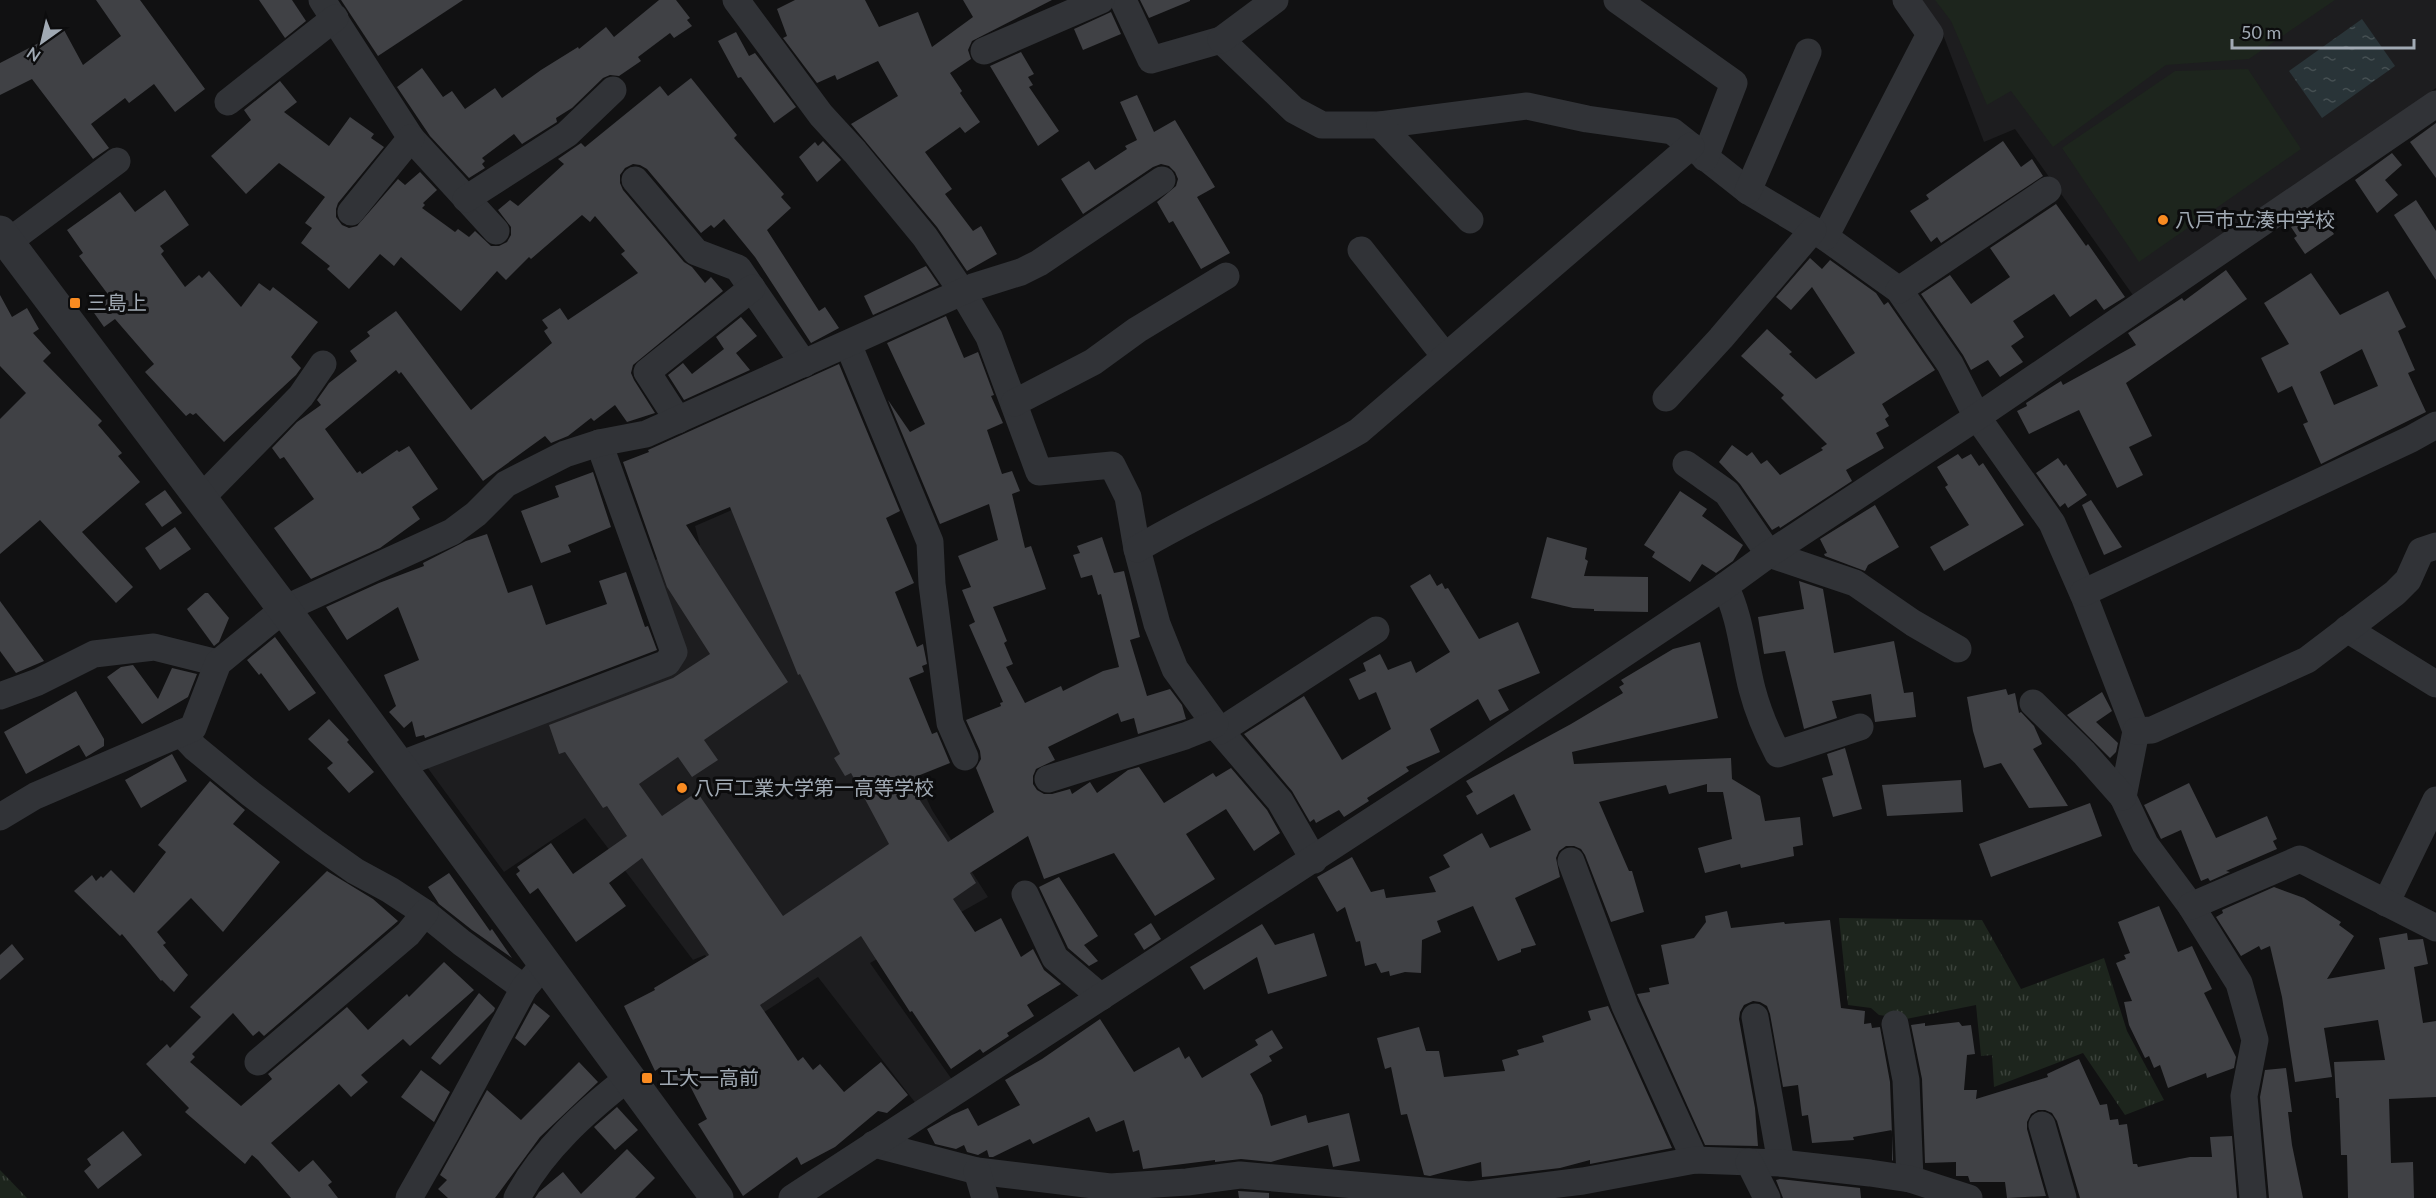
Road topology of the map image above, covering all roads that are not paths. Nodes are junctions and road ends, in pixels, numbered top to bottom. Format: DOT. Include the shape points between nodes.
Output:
graph roads {
  1 [pos="736,0"];
  2 [pos="1101,0"];
  3 [pos="1124,0"];
  4 [pos="1275,0"];
  5 [pos="1617,0"];
  6 [pos="1906,0"];
  7 [pos="328,9"];
  8 [pos="1221,40"];
  9 [pos="984,51"];
  10 [pos="1808,52"];
  11 [pos="613,90"];
  12 [pos="228,102"];
  13 [pos="2436,104"];
  14 [pos="1380,125"];
  15 [pos="411,138"];
  16 [pos="1698,152"];
  17 [pos="117,161"];
  18 [pos="635,180"];
  19 [pos="1162,180"];
  20 [pos="2048,190"];
  21 [pos="1748,191"];
  22 [pos="466,199"];
  23 [pos="351,212"];
  24 [pos="1470,220"];
  25 [pos="496,231"];
  26 [pos="1819,234"];
  27 [pos="4,237"];
  28 [pos="1361,250"];
  29 [pos="1226,276"];
  30 [pos="753,288"];
  31 [pos="1899,290"];
  32 [pos="963,293"];
  33 [pos="848,344"];
  34 [pos="1445,356"];
  35 [pos="323,364"];
  36 [pos="804,364"];
  37 [pos="1666,398"];
  38 [pos="1014,403"];
  39 [pos="1977,417"];
  40 [pos="678,420"];
  41 [pos="2436,425"];
  42 [pos="599,443"];
  43 [pos="1686,464"];
  44 [pos="200,498"];
  45 [pos="2436,546"];
  46 [pos="1137,549"];
  47 [pos="1769,554"];
  48 [pos="1725,586"];
  49 [pos="2083,593"];
  50 [pos="284,609"];
  51 [pos="2347,629"];
  52 [pos="1376,630"];
  53 [pos="1958,649"];
  54 [pos="218,663"];
  55 [pos="2436,684"];
  56 [pos="0,696"];
  57 [pos="2033,703"];
  58 [pos="1218,727"];
  59 [pos="1860,727"];
  60 [pos="2136,731"];
  61 [pos="181,733"];
  62 [pos="965,757"];
  63 [pos="399,765"];
  64 [pos="1048,779"];
  65 [pos="2123,797"];
  66 [pos="2436,800"];
  67 [pos="0,818"];
  68 [pos="1314,860"];
  69 [pos="1571,861"];
  70 [pos="1025,894"];
  71 [pos="2386,903"];
  72 [pos="2191,906"];
  73 [pos="424,913"];
  74 [pos="2436,928"];
  75 [pos="534,976"];
  76 [pos="1101,997"];
  77 [pos="1755,1017"];
  78 [pos="1895,1024"];
  79 [pos="258,1062"];
  80 [pos="628,1078"];
  81 [pos="2042,1125"];
  82 [pos="874,1144"];
  83 [pos="1695,1160"];
  84 [pos="1749,1162"];
  85 [pos="1781,1163"];
  86 [pos="977,1171"];
  87 [pos="1870,1173"];
  88 [pos="1910,1179"];
  89 [pos="1330,1190"];
  90 [pos="1422,1194"];
  91 [pos="1515,1194"];
  92 [pos="409,1198"];
  93 [pos="517,1198"];
  94 [pos="717,1198"];
  95 [pos="792,1198"];
  96 [pos="986,1198"];
  97 [pos="1767,1198"];
  98 [pos="1881,1198"];
  99 [pos="1970,1198"];
  100 [pos="2063,1198"];
  101 [pos="2253,1198"];
  1 -- 32 [label="street" via="821,115 925,237"];
  2 -- 9 [label="street"];
  3 -- 8 [label="street" via="1151,60"];
  4 -- 8 [label="street"];
  5 -- 16 [label="street" via="1734,83"];
  6 -- 26 [label="street" via="1930,34"];
  7 -- 12 [label="street"];
  7 -- 15 [label="street"];
  8 -- 14 [label="street" via="1294,110 1322,125"];
  10 -- 21 [label="street"];
  11 -- 22 [label="street" via="567,134"];
  13 -- 39 [label="street"];
  14 -- 16 [label="street" via="1527,106 1672,131"];
  14 -- 24 [label="street"];
  15 -- 22 [label="street"];
  15 -- 23 [label="street"];
  16 -- 21 [label="street"];
  16 -- 34 [label="street"];
  17 -- 27 [label="street"];
  18 -- 30 [label="street" via="696,252 738,268"];
  19 -- 32 [label="street" via="1039,263"];
  20 -- 31 [label="street"];
  21 -- 26 [label="street"];
  22 -- 25 [label="street"];
  26 -- 31 [label="street"];
  26 -- 37 [label="street"];
  27 -- 44 [label="street"];
  28 -- 34 [label="street"];
  29 -- 38 [label="street" via="1093,362"];
  30 -- 36 [label="street"];
  30 -- 40 [label="street" via="647,372"];
  31 -- 39 [label="street" via="1950,364"];
  32 -- 33 [label="street"];
  32 -- 38 [label="street" via="989,338"];
  33 -- 36 [label="street"];
  33 -- 62 [label="street" via="930,542 950,723"];
  34 -- 46 [label="street" via="1359,431"];
  35 -- 44 [label="street" via="301,396"];
  36 -- 40 [label="street"];
  38 -- 46 [label="street" via="1039,472 1112,465 1128,497"];
  39 -- 47 [label="street"];
  39 -- 49 [label="street" via="2052,523"];
  40 -- 42 [label="street" via="646,434"];
  41 -- 49 [label="street"];
  42 -- 50 [label="street" via="565,454 506,484 452,532"];
  42 -- 63 [label="street" via="674,652 667,663"];
  43 -- 47 [label="street" via="1727,493"];
  44 -- 50 [label="street"];
  45 -- 51 [label="street" via="2421,551 2408,580"];
  46 -- 58 [label="street" via="1157,624 1175,669"];
  47 -- 48 [label="street"];
  47 -- 53 [label="street" via="1855,584"];
  48 -- 59 [label="street" via="1734,604 1763,725 1778,754"];
  48 -- 68 [label="street"];
  49 -- 60 [label="street"];
  50 -- 54 [label="street"];
  50 -- 63 [label="street"];
  51 -- 55 [label="street"];
  51 -- 60 [label="street" via="2307,660 2152,730"];
  52 -- 58 [label="street"];
  54 -- 56 [label="street" via="154,647 94,654"];
  54 -- 61 [label="street" via="193,728"];
  57 -- 65 [label="street"];
  58 -- 64 [label="street"];
  58 -- 68 [label="street" via="1280,801"];
  60 -- 65 [label="street"];
  61 -- 67 [label="street" via="34,796"];
  61 -- 73 [label="street" via="314,842"];
  63 -- 75 [label="street"];
  65 -- 72 [label="street" via="2145,844"];
  66 -- 71 [label="street"];
  68 -- 76 [label="street"];
  69 -- 83 [label="street" via="1625,1006"];
  70 -- 76 [label="street" via="1056,958"];
  71 -- 72 [label="street" via="2301,859"];
  71 -- 74 [label="street"];
  72 -- 101 [label="street" via="2239,983 2255,1040 2244,1096"];
  73 -- 75 [label="street" via="462,943"];
  73 -- 79 [label="street" via="408,934"];
  75 -- 80 [label="street"];
  75 -- 92 [label="street"];
  76 -- 82 [label="street"];
  77 -- 85 [label="street"];
  78 -- 88 [label="street" via="1906,1080"];
  80 -- 93 [label="street" via="535,1166"];
  80 -- 94 [label="street"];
  81 -- 100 [label="street"];
  82 -- 86 [label="street"];
  82 -- 95 [label="street"];
  83 -- 84 [label="street"];
  83 -- 91 [label="street"];
  84 -- 85 [label="street"];
  84 -- 97 [label="street"];
  85 -- 87 [label="street"];
  86 -- 89 [label="street" via="1110,1187 1240,1175"];
  86 -- 96 [label="street"];
  87 -- 88 [label="street"];
  87 -- 98 [label="street"];
  88 -- 99 [label="street"];
  89 -- 90 [label="street"];
  90 -- 91 [label="street"];
}
